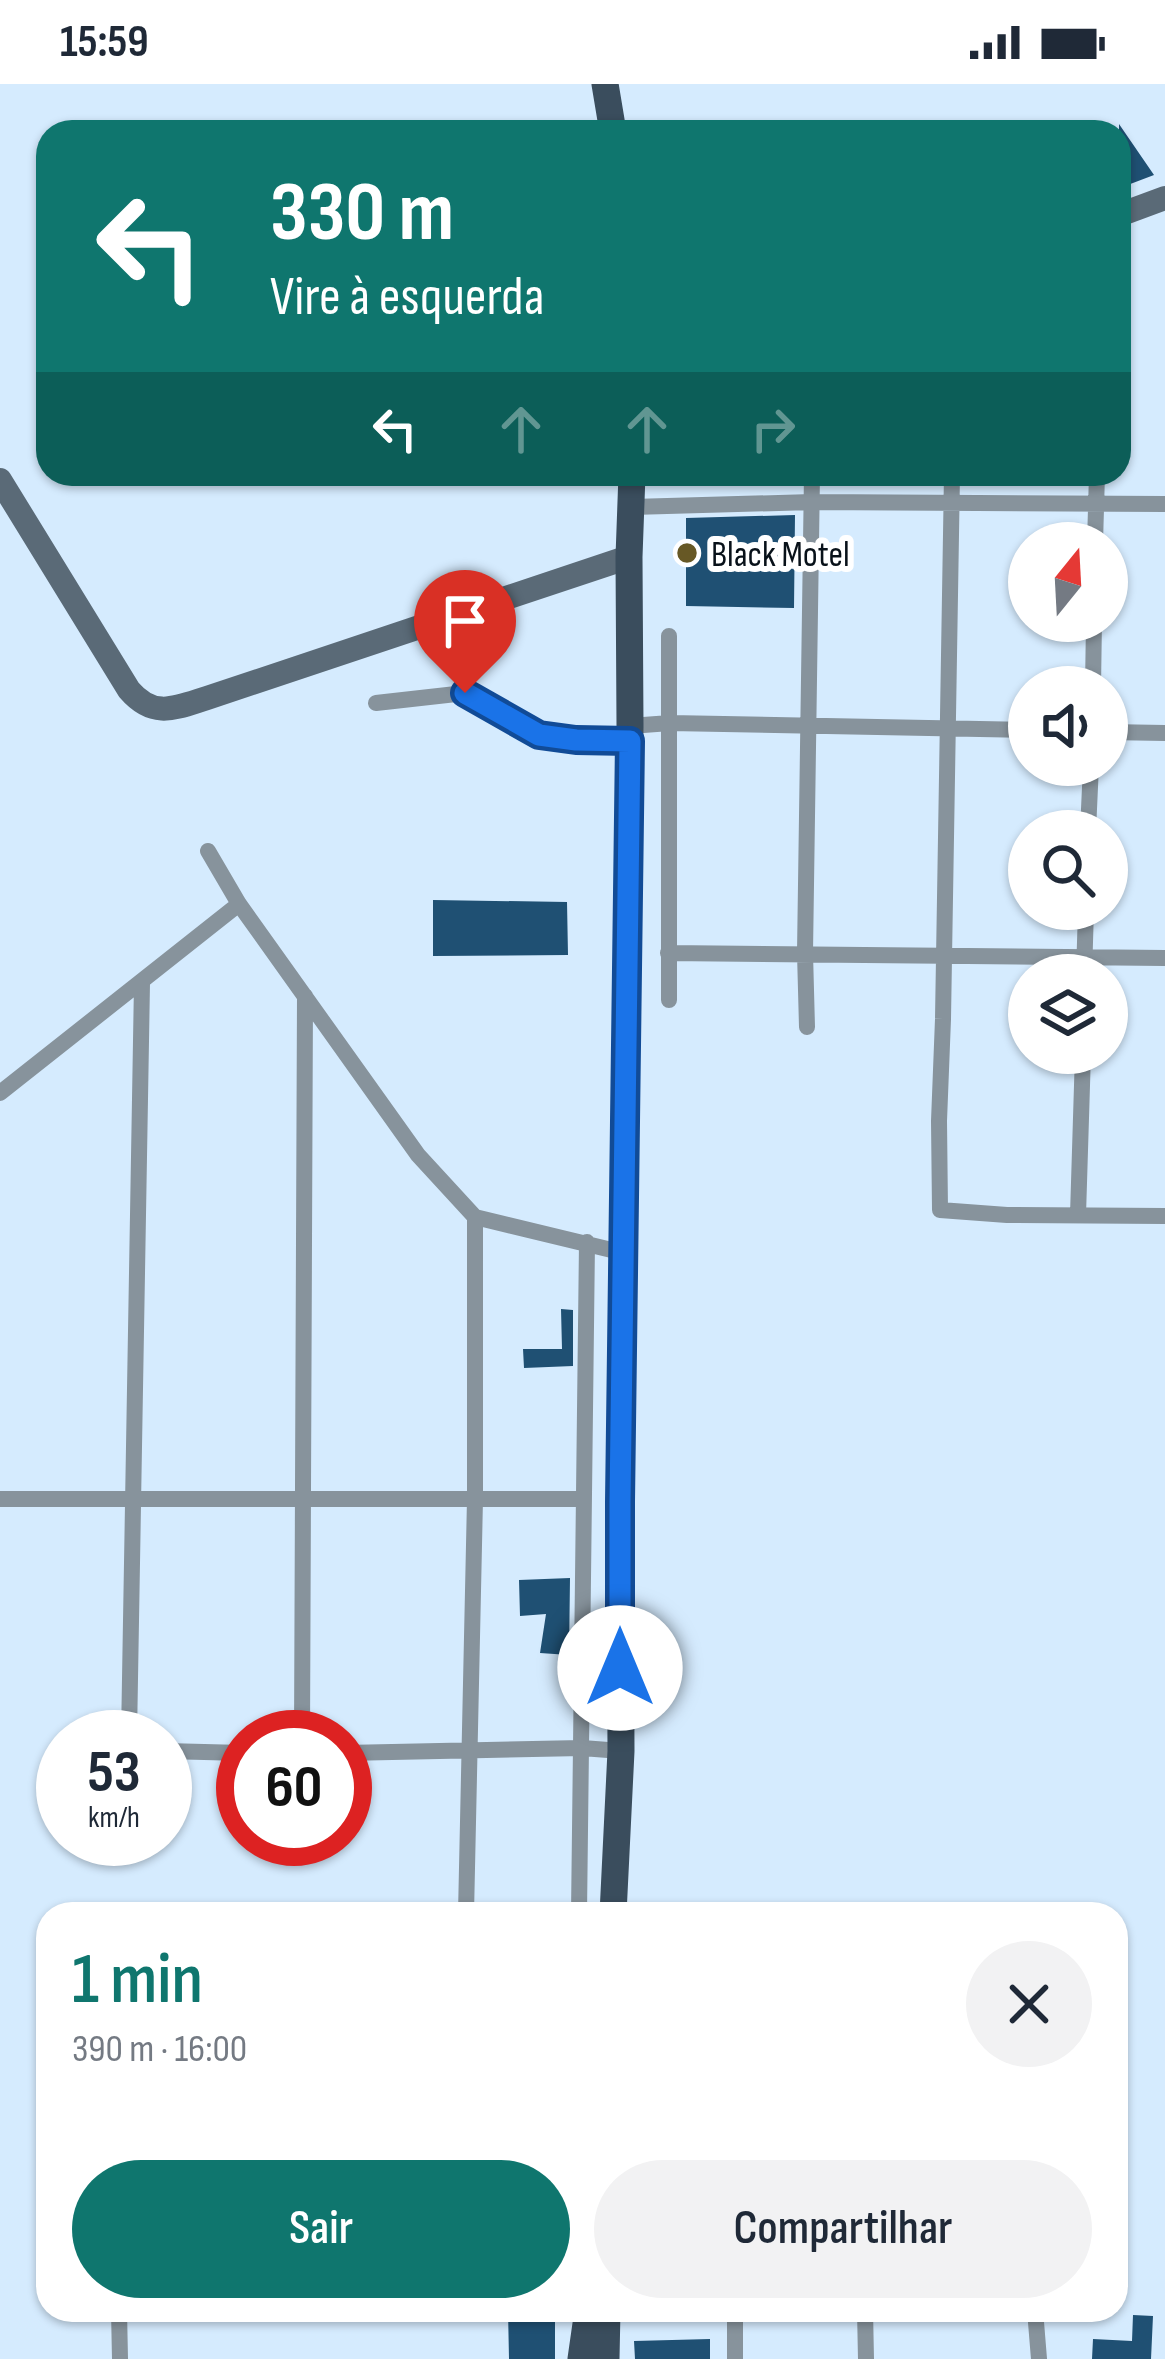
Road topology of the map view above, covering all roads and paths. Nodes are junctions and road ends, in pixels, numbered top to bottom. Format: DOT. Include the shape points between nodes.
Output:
graph roads {
  1 [pos="605,84"];
  2 [pos="611,120"];
  3 [pos="1165,198"];
  4 [pos="1131,211"];
  5 [pos="0,480"];
  6 [pos="632,486"];
  7 [pos="812,486"];
  8 [pos="952,486"];
  9 [pos="1096,486"];
  10 [pos="812,502"];
  11 [pos="951,502"];
  12 [pos="1096,502"];
  13 [pos="1165,504"];
  14 [pos="632,507"];
  15 [pos="1096,522"];
  16 [pos="628,557"];
  17 [pos="669,636"];
  18 [pos="376,703"];
  19 [pos="670,723"];
  20 [pos="807,725"];
  21 [pos="947,727"];
  22 [pos="1008,729"];
  23 [pos="630,733"];
  24 [pos="1128,733"];
  25 [pos="1165,734"];
  26 [pos="208,851"];
  27 [pos="239,904"];
  28 [pos="668,952"];
  29 [pos="805,953"];
  30 [pos="943,955"];
  31 [pos="1165,958"];
  32 [pos="1008,960"];
  33 [pos="1128,962"];
  34 [pos="142,983"];
  35 [pos="305,996"];
  36 [pos="669,1000"];
  37 [pos="807,1028"];
  38 [pos="1082,1074"];
  39 [pos="0,1093"];
  40 [pos="1078,1215"];
  41 [pos="1165,1216"];
  42 [pos="475,1217"];
  43 [pos="586,1242"];
  44 [pos="624,1253"];
  45 [pos="475,1498"];
  46 [pos="584,1498"];
  47 [pos="0,1499"];
  48 [pos="133,1499"];
  49 [pos="304,1499"];
  50 [pos="129,1710"];
  51 [pos="302,1710"];
  52 [pos="582,1748"];
  53 [pos="469,1751"];
  54 [pos="620,1751"];
  55 [pos="372,1753"];
  56 [pos="466,1902"];
  57 [pos="579,1902"];
  58 [pos="614,1902"];
  59 [pos="119,2322"];
  60 [pos="586,2322"];
  61 [pos="607,2322"];
  62 [pos="735,2322"];
  63 [pos="865,2322"];
  64 [pos="1036,2322"];
  65 [pos="120,2359"];
  66 [pos="580,2359"];
  67 [pos="606,2359"];
  68 [pos="734,2359"];
  69 [pos="866,2359"];
  70 [pos="1039,2359"];
  1 -- 2 [label="main road"];
  3 -- 4 [label="street"];
  5 -- 16 [label="street" via="129,691 156,709"];
  6 -- 14 [label="main road"];
  7 -- 10 [label="street"];
  8 -- 11 [label="street"];
  9 -- 12 [label="street"];
  10 -- 11 [label="street"];
  10 -- 14 [label="street"];
  10 -- 20 [label="street"];
  11 -- 12 [label="street"];
  11 -- 21 [label="street"];
  12 -- 13 [label="street"];
  12 -- 15 [label="street"];
  14 -- 16 [label="main road"];
  16 -- 23 [label="main road"];
  17 -- 19 [label="street"];
  18 -- 23 [label="street" via="465,693 539,735"];
  19 -- 20 [label="street"];
  19 -- 23 [label="street"];
  19 -- 28 [label="street"];
  20 -- 21 [label="street"];
  20 -- 29 [label="street"];
  21 -- 22 [label="street"];
  21 -- 30 [label="street"];
  23 -- 44 [label="main road"];
  24 -- 25 [label="street"];
  26 -- 27 [label="street"];
  27 -- 34 [label="street"];
  27 -- 35 [label="street"];
  28 -- 29 [label="street"];
  28 -- 36 [label="street"];
  29 -- 30 [label="street"];
  29 -- 37 [label="street"];
  30 -- 32 [label="street"];
  30 -- 40 [label="street" via="940,1210"];
  31 -- 33 [label="street"];
  34 -- 39 [label="street"];
  34 -- 48 [label="street"];
  35 -- 42 [label="street" via="418,1154"];
  35 -- 49 [label="street"];
  38 -- 40 [label="street"];
  40 -- 41 [label="street"];
  42 -- 43 [label="street"];
  42 -- 45 [label="street"];
  43 -- 44 [label="street"];
  43 -- 46 [label="street"];
  44 -- 54 [label="main road"];
  45 -- 46 [label="street"];
  45 -- 49 [label="street"];
  45 -- 53 [label="street"];
  46 -- 52 [label="street"];
  47 -- 48 [label="street"];
  48 -- 49 [label="street"];
  48 -- 50 [label="street"];
  49 -- 51 [label="street"];
  52 -- 53 [label="street"];
  52 -- 54 [label="street"];
  52 -- 57 [label="street"];
  53 -- 55 [label="street"];
  53 -- 56 [label="street"];
  54 -- 58 [label="main road"];
  59 -- 65 [label="street"];
  60 -- 66 [label="main road"];
  61 -- 67 [label="main road"];
  62 -- 68 [label="street"];
  63 -- 69 [label="street"];
  64 -- 70 [label="street"];
}
